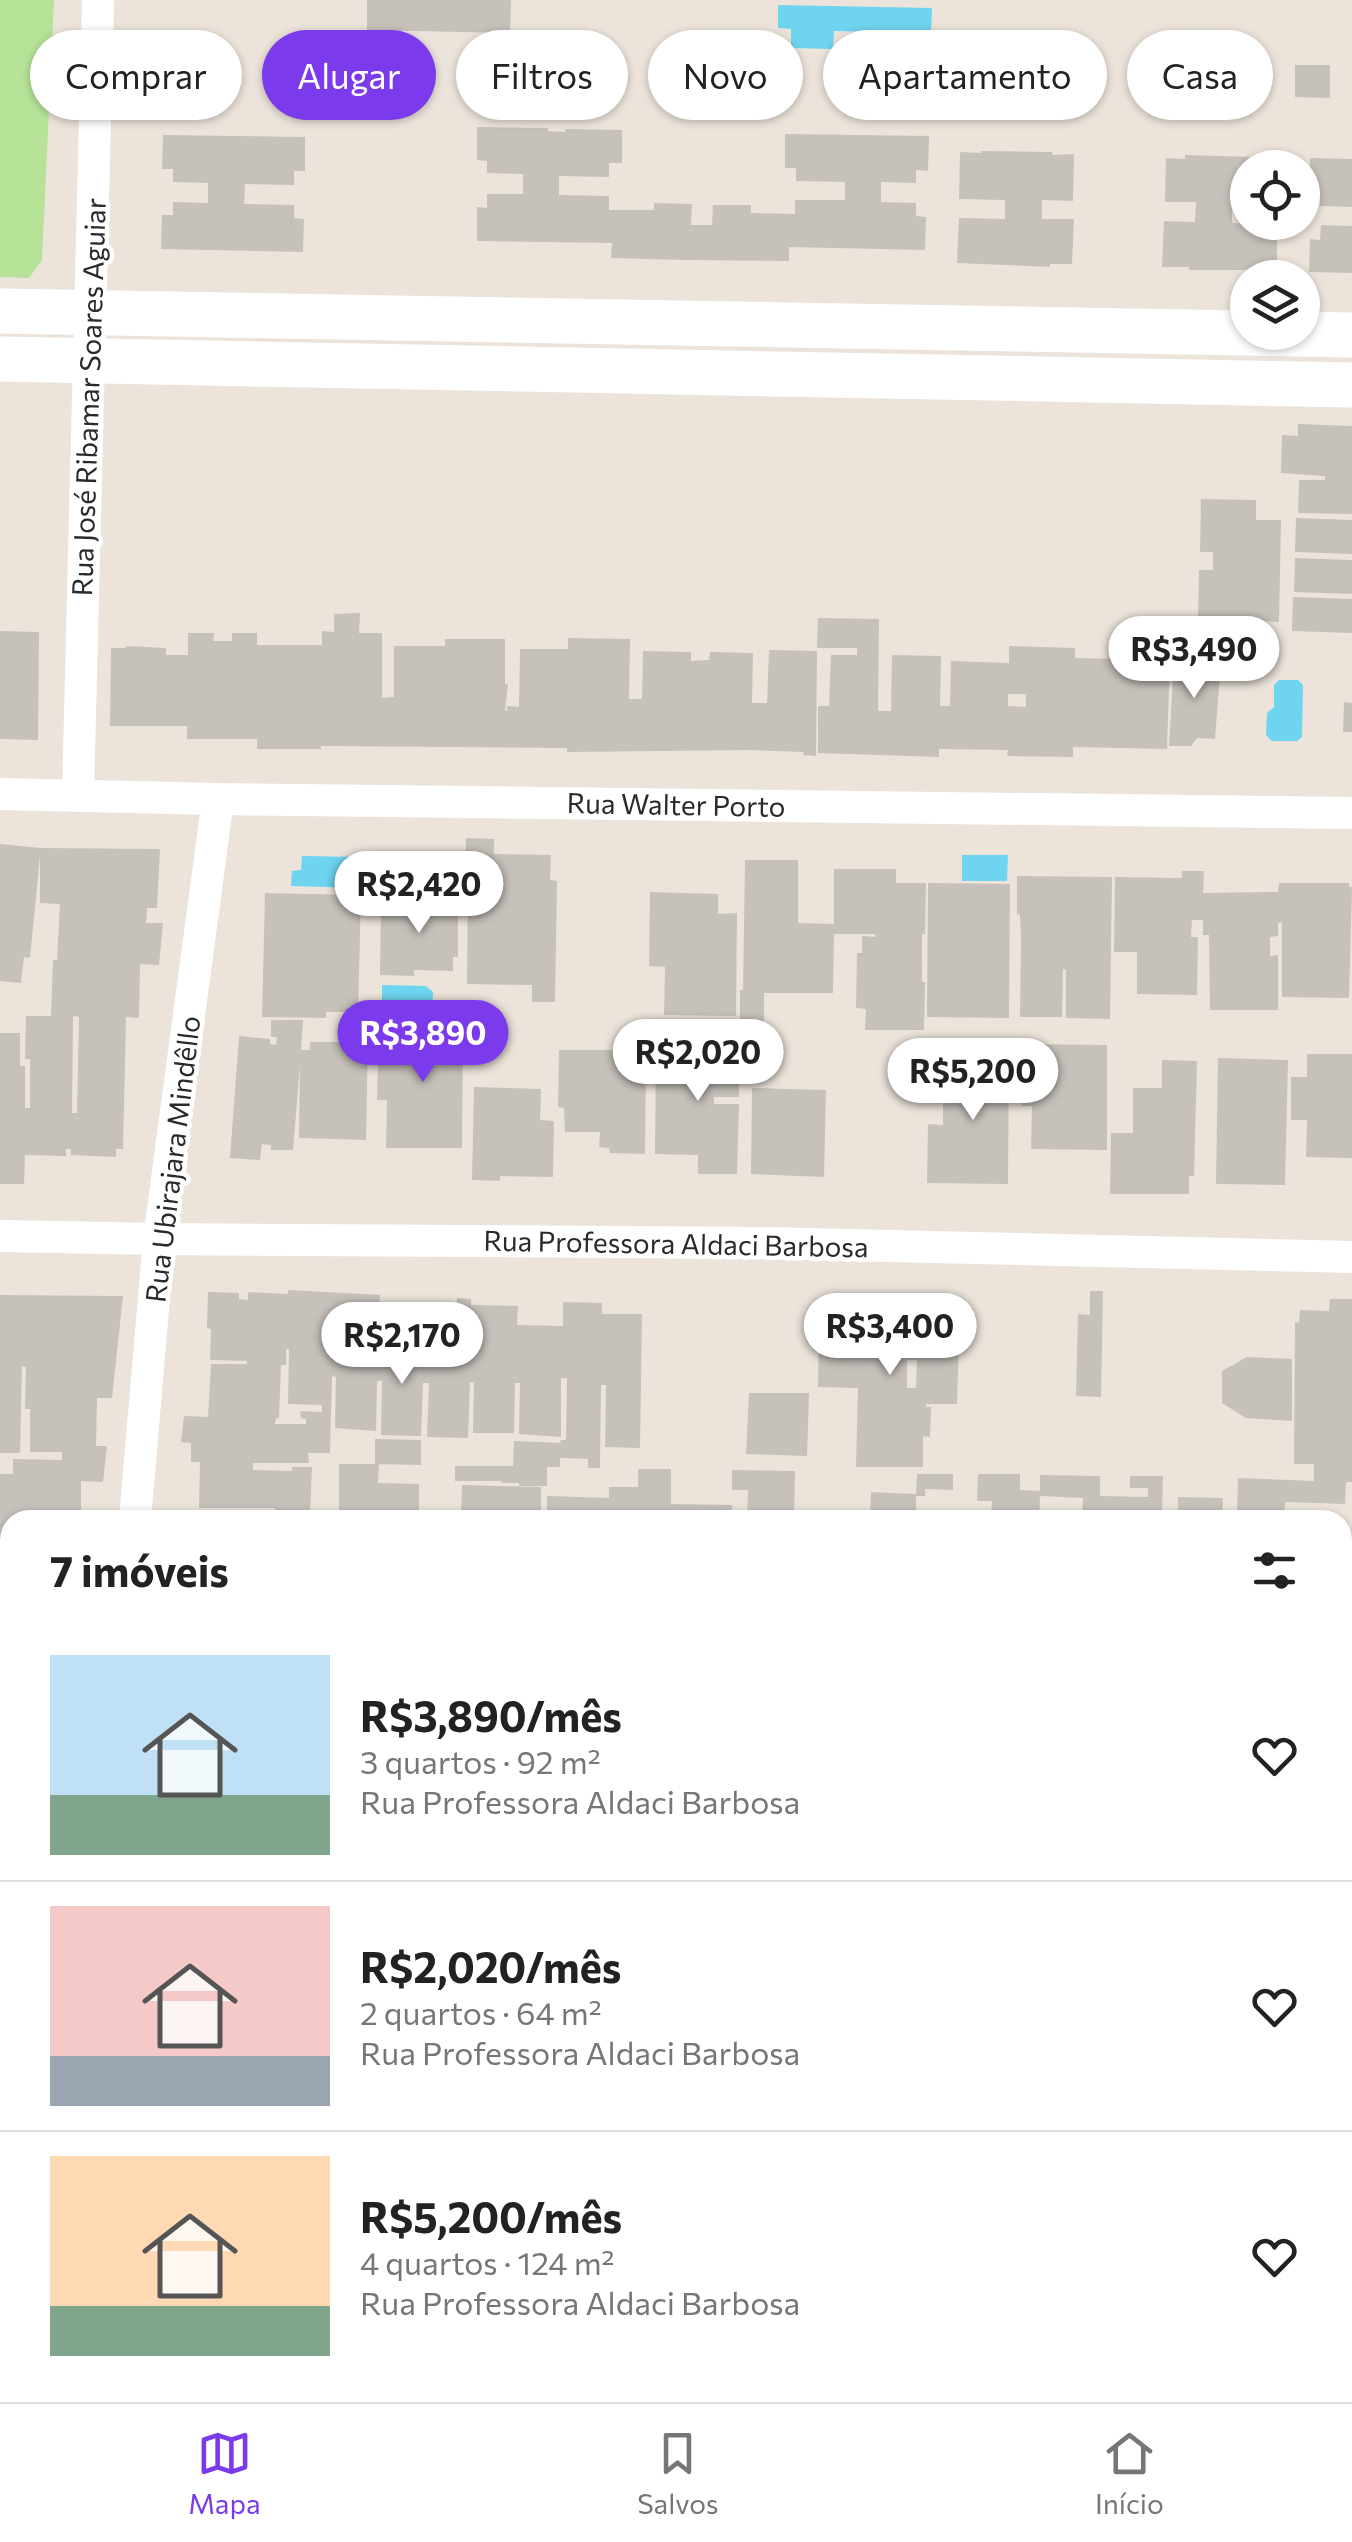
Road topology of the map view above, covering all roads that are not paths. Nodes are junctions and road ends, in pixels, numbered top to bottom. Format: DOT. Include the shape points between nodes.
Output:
graph roads {
  1 [pos="98,0"];
  2 [pos="0,311"];
  3 [pos="91,314"];
  4 [pos="858,328"];
  5 [pos="1352,335"];
  6 [pos="0,359"];
  7 [pos="89,361"];
  8 [pos="854,376"];
  9 [pos="1352,385"];
  10 [pos="0,794"];
  11 [pos="78,794"];
  12 [pos="218,799"];
  13 [pos="1352,813"];
  14 [pos="0,1236"];
  15 [pos="160,1239"];
  16 [pos="1352,1257"];
  17 [pos="136,1510"];
  1 -- 3 [label="street, Rua José Ribamar Soares Aguiar"];
  2 -- 3 [label="main road"];
  3 -- 4 [label="main road"];
  3 -- 7 [label="street, Rua José Ribamar Soares Aguiar"];
  4 -- 5 [label="main road"];
  4 -- 8 [label="main road"];
  6 -- 7 [label="main road"];
  7 -- 8 [label="main road"];
  7 -- 11 [label="street, Rua José Ribamar Soares Aguiar"];
  8 -- 9 [label="main road"];
  10 -- 11 [label="street, Rua Walter Porto"];
  11 -- 12 [label="street, Rua Walter Porto"];
  12 -- 13 [label="street, Rua Walter Porto"];
  12 -- 15 [label="street, Rua Ubirajara Mindêllo"];
  14 -- 15 [label="street, Rua Professora Aldaci Barbosa"];
  15 -- 16 [label="street, Rua Professora Aldaci Barbosa" via="766,1243"];
  15 -- 17 [label="street, Rua Ubirajara Mindêllo"];
}
